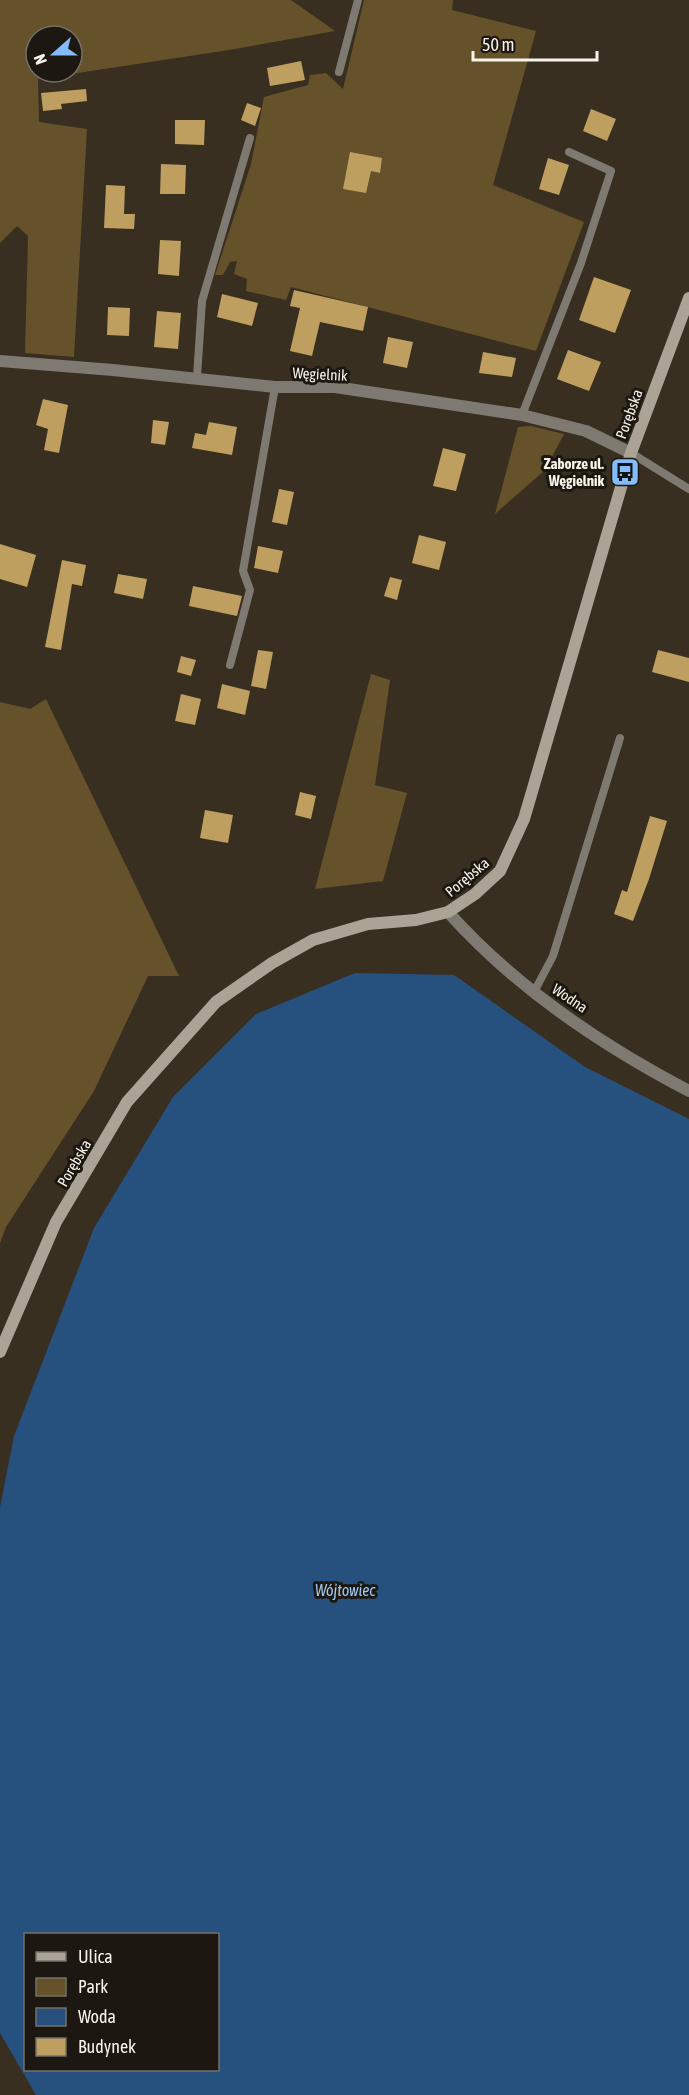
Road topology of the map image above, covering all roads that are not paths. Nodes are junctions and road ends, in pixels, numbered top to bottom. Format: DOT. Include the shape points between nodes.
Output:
graph roads {
  1 [pos="358,0"];
  2 [pos="339,72"];
  3 [pos="250,138"];
  4 [pos="569,152"];
  5 [pos="689,298"];
  6 [pos="0,361"];
  7 [pos="197,377"];
  8 [pos="275,387"];
  9 [pos="522,415"];
  10 [pos="631,453"];
  11 [pos="689,489"];
  12 [pos="230,665"];
  13 [pos="620,738"];
  14 [pos="448,912"];
  15 [pos="534,992"];
  16 [pos="689,1091"];
  17 [pos="0,1352"];
  1 -- 2 [label="lane"];
  3 -- 7 [label="lane" via="202,301"];
  4 -- 9 [label="lane" via="610,171 581,263"];
  5 -- 10 [label="street, Porębska"];
  6 -- 7 [label="street, Węgielnik"];
  7 -- 8 [label="street, Węgielnik"];
  8 -- 9 [label="street, Węgielnik" via="335,387"];
  8 -- 12 [label="lane" via="243,571 250,590"];
  9 -- 10 [label="street, Węgielnik" via="586,430"];
  10 -- 11 [label="lane"];
  10 -- 14 [label="street, Porębska" via="524,819 500,871"];
  13 -- 15 [label="lane" via="553,956"];
  14 -- 15 [label="street, Wodna" via="478,946"];
  14 -- 17 [label="street, Porębska" via="416,920 368,924 313,940 216,1002 127,1102 56,1222"];
  15 -- 16 [label="street, Wodna" via="643,1067"];
}
